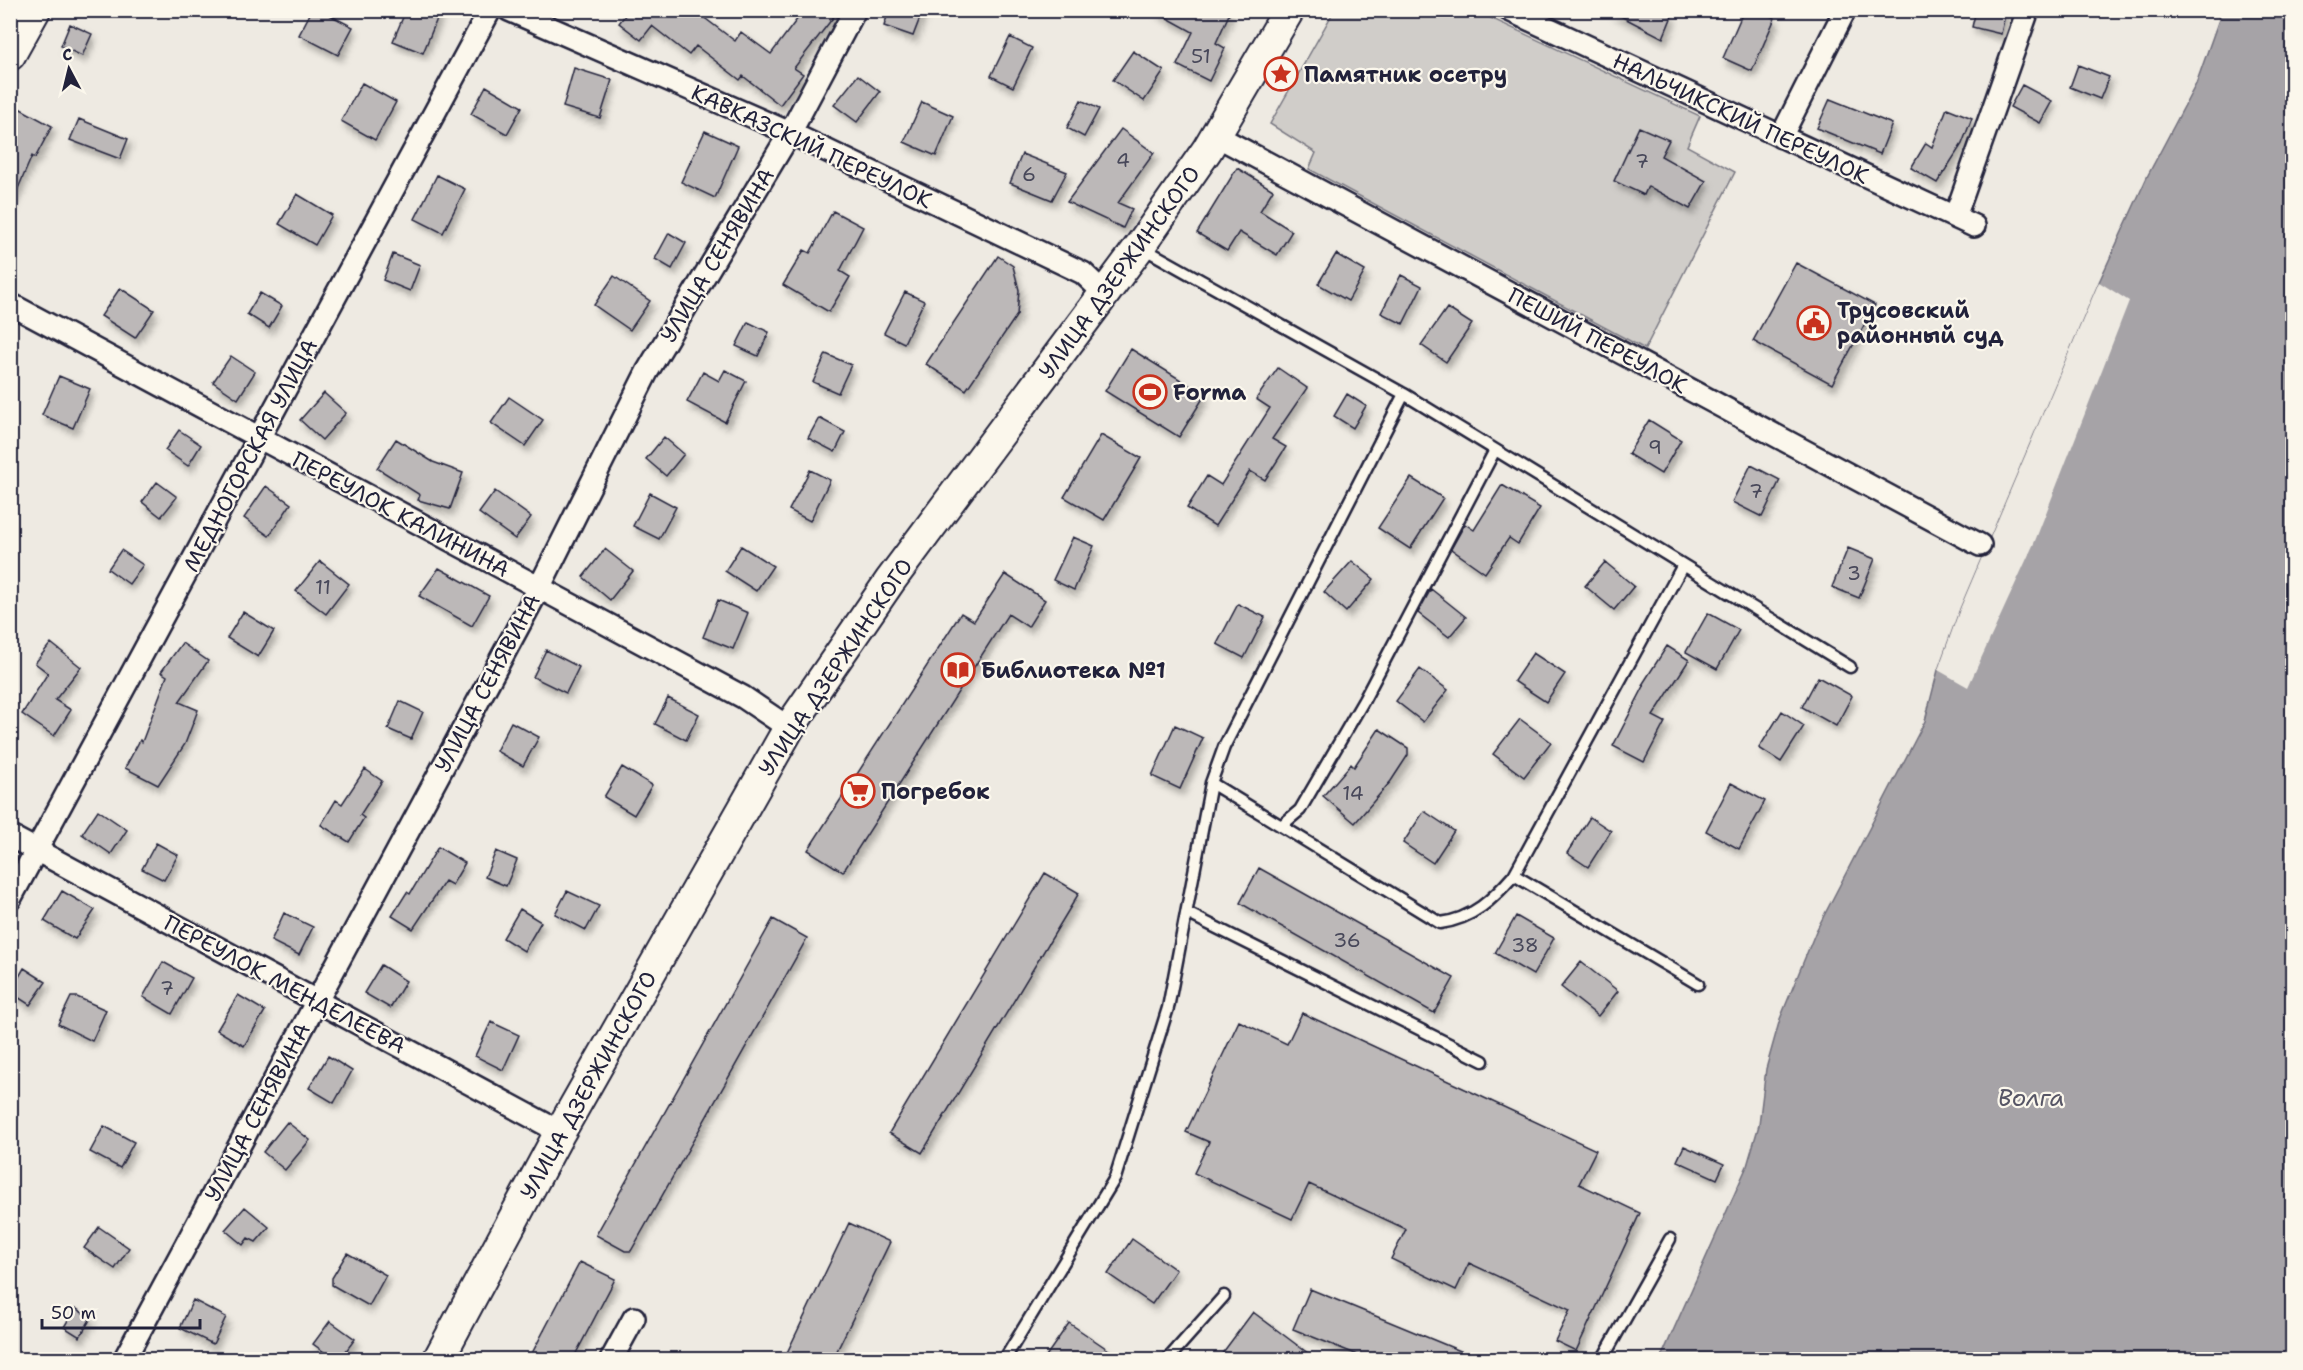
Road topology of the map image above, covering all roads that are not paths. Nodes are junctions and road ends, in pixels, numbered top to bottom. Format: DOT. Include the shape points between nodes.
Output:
graph roads {
  1 [pos="35,10"];
  2 [pos="490,10"];
  3 [pos="509,10"];
  4 [pos="855,10"];
  5 [pos="1289,10"];
  6 [pos="1509,10"];
  7 [pos="1845,10"];
  8 [pos="2028,10"];
  9 [pos="10,55"];
  10 [pos="790,133"];
  11 [pos="1215,135"];
  12 [pos="1781,137"];
  13 [pos="1954,217"];
  14 [pos="1974,226"];
  15 [pos="1140,246"];
  16 [pos="1106,295"];
  17 [pos="10,304"];
  18 [pos="1404,394"];
  19 [pos="260,438"];
  20 [pos="1495,450"];
  21 [pos="1980,545"];
  22 [pos="1683,565"];
  23 [pos="538,588"];
  24 [pos="1850,666"];
  25 [pos="789,728"];
  26 [pos="1211,783"];
  27 [pos="1281,826"];
  28 [pos="10,836"];
  29 [pos="37,850"];
  30 [pos="1515,875"];
  31 [pos="10,899"];
  32 [pos="1186,913"];
  33 [pos="1698,984"];
  34 [pos="317,1001"];
  35 [pos="1483,1061"];
  36 [pos="560,1132"];
  37 [pos="1670,1239"];
  38 [pos="1224,1296"];
  39 [pos="634,1318"];
  40 [pos="124,1359"];
  41 [pos="438,1359"];
  42 [pos="612,1359"];
  43 [pos="1004,1359"];
  44 [pos="1167,1359"];
  45 [pos="1602,1359"];
  1 -- 9 [label="main road"];
  2 -- 19 [label="street, МЕДНОГОРСКАЯ УЛИЦА"];
  3 -- 10 [label="street, КАВКАЗСКИЙ ПЕРЕУЛОК"];
  4 -- 10 [label="street, УЛИЦА СЕНЯВИНА"];
  5 -- 11 [label="main road, УЛИЦА ДЗЕРЖИНСКОГО"];
  6 -- 12 [label="street, НАЛЬЧИКСКИЙ ПЕРЕУЛОК"];
  7 -- 12 [label="street"];
  8 -- 13 [label="street"];
  10 -- 16 [label="street, КАВКАЗСКИЙ ПЕРЕУЛОК" via="1083,273"];
  10 -- 23 [label="street, УЛИЦА СЕНЯВИНА" via="647,372"];
  11 -- 15 [label="main road, УЛИЦА ДЗЕРЖИНСКОГО"];
  11 -- 21 [label="street, ПЕШИЙ ПЕРЕУЛОК"];
  12 -- 13 [label="street, НАЛЬЧИКСКИЙ ПЕРЕУЛОК"];
  13 -- 14 [label="street, НАЛЬЧИКСКИЙ ПЕРЕУЛОК"];
  15 -- 16 [label="main road, УЛИЦА ДЗЕРЖИНСКОГО"];
  15 -- 18 [label="lane"];
  16 -- 25 [label="main road, УЛИЦА ДЗЕРЖИНСКОГО" via="890,581"];
  17 -- 19 [label="street, ПЕРЕУЛОК КАЛИНИНА"];
  18 -- 20 [label="lane"];
  18 -- 26 [label="lane" via="1224,747"];
  19 -- 23 [label="street, ПЕРЕУЛОК КАЛИНИНА"];
  19 -- 29 [label="street, МЕДНОГОРСКАЯ УЛИЦА"];
  20 -- 22 [label="lane"];
  20 -- 27 [label="lane" via="1364,700 1300,810"];
  22 -- 24 [label="lane"];
  22 -- 30 [label="lane"];
  23 -- 25 [label="street, ПЕРЕУЛОК КАЛИНИНА" via="742,697"];
  23 -- 34 [label="street, УЛИЦА СЕНЯВИНА"];
  25 -- 36 [label="main road, УЛИЦА ДЗЕРЖИНСКОГО"];
  26 -- 27 [label="lane"];
  26 -- 32 [label="lane"];
  27 -- 30 [label="lane" via="1440,923 1472,915"];
  28 -- 29 [label="street, ПЕРЕУЛОК МЕНДЕЛЕЕВА"];
  29 -- 31 [label="street, МЕДНОГОРСКАЯ УЛИЦА"];
  29 -- 34 [label="street, ПЕРЕУЛОК МЕНДЕЛЕЕВА"];
  30 -- 33 [label="lane"];
  32 -- 35 [label="lane"];
  32 -- 43 [label="lane" via="1168,1008 1114,1178"];
  34 -- 36 [label="street, ПЕРЕУЛОК МЕНДЕЛЕЕВА"];
  34 -- 40 [label="street, УЛИЦА СЕНЯВИНА"];
  36 -- 41 [label="main road, УЛИЦА ДЗЕРЖИНСКОГО"];
  37 -- 45 [label="lane"];
  38 -- 44 [label="lane"];
  39 -- 42 [label="street"];
}
